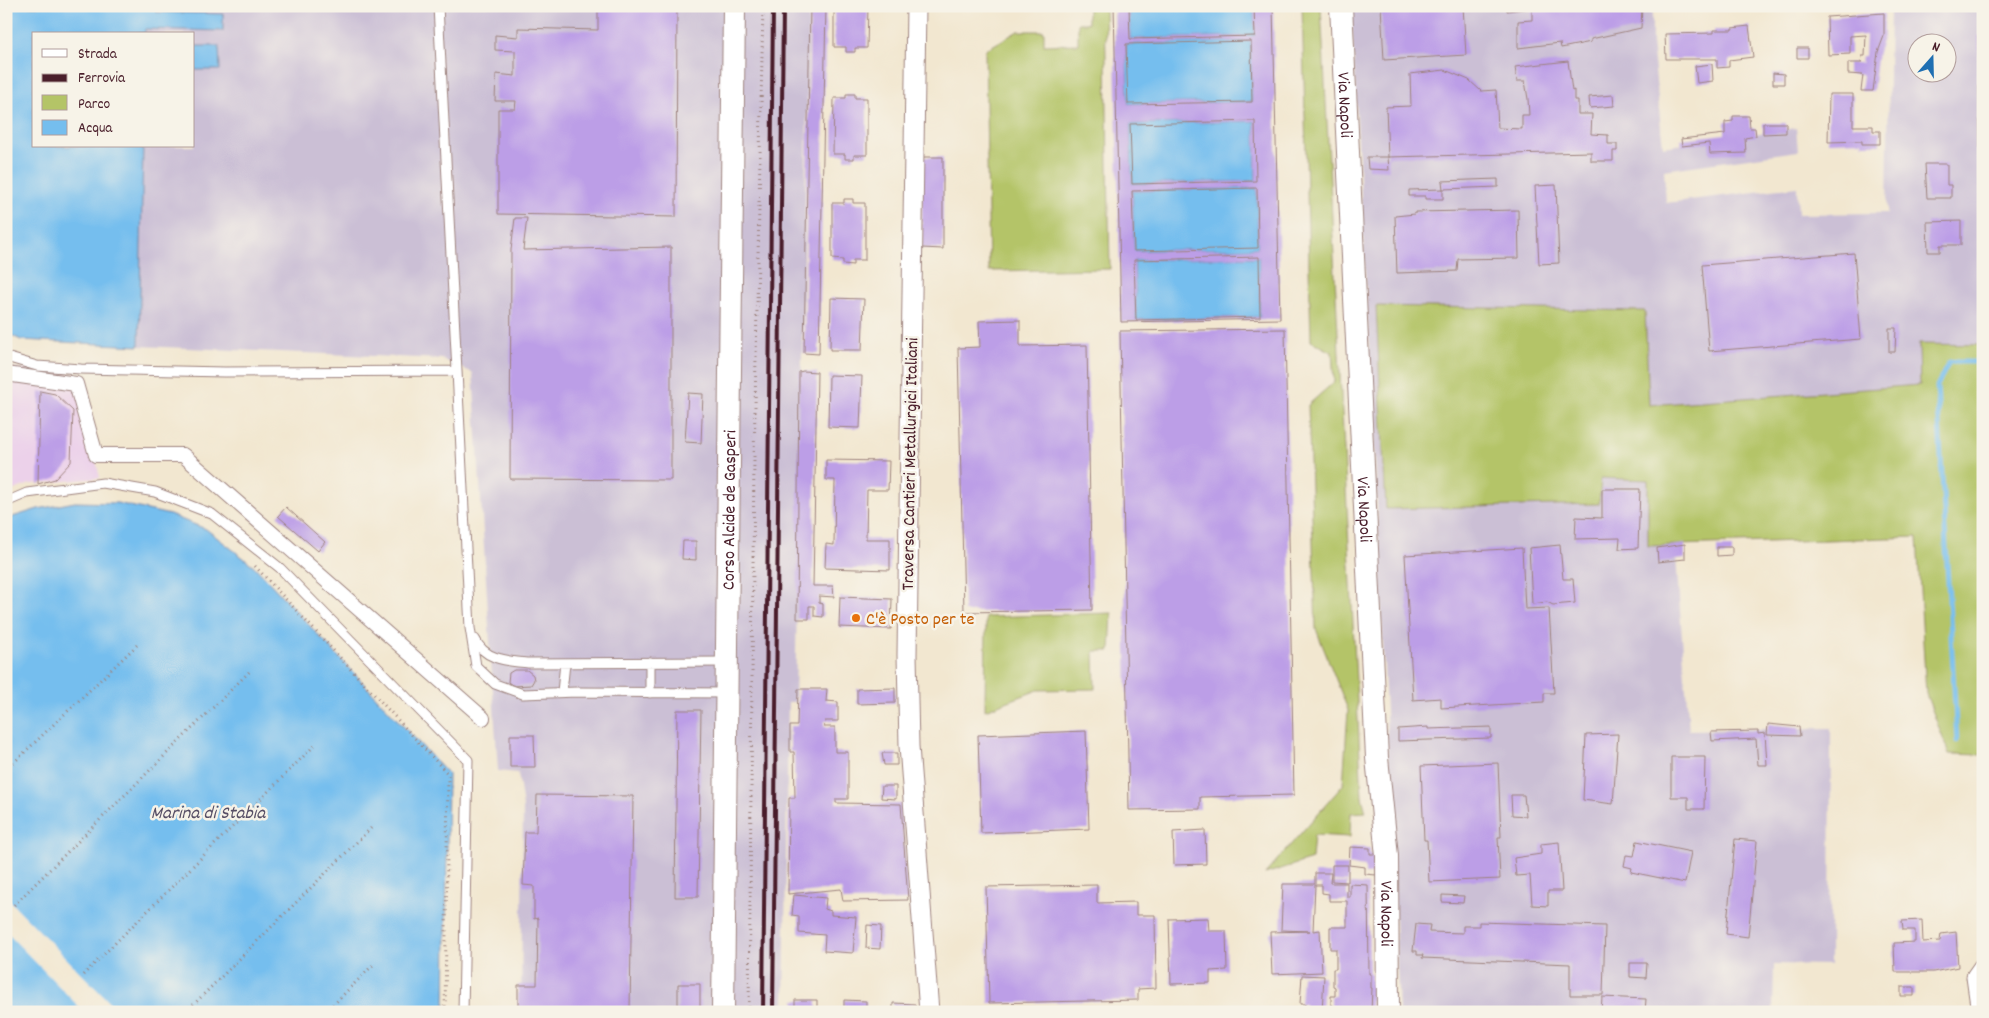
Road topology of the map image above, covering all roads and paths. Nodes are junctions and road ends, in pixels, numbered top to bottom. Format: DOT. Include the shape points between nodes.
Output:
graph roads {
  1 [pos="438,6"];
  2 [pos="734,6"];
  3 [pos="763,6"];
  4 [pos="916,6"];
  5 [pos="1341,6"];
  6 [pos="6,357"];
  7 [pos="457,371"];
  8 [pos="6,374"];
  9 [pos="6,502"];
  10 [pos="254,566"];
  11 [pos="470,628"];
  12 [pos="136,645"];
  13 [pos="650,662"];
  14 [pos="727,662"];
  15 [pos="565,663"];
  16 [pos="250,671"];
  17 [pos="562,692"];
  18 [pos="650,693"];
  19 [pos="726,693"];
  20 [pos="484,718"];
  21 [pos="317,743"];
  22 [pos="6,770"];
  23 [pos="371,828"];
  24 [pos="14,905"];
  25 [pos="372,965"];
  26 [pos="1983,967"];
  27 [pos="83,975"];
  28 [pos="186,1012"];
  29 [pos="326,1012"];
  30 [pos="445,1012"];
  31 [pos="463,1012"];
  32 [pos="723,1012"];
  33 [pos="749,1012"];
  34 [pos="928,1012"];
  35 [pos="1388,1012"];
  36 [pos="1981,1012"];
  1 -- 7 [label="lane"];
  2 -- 14 [label="street, Corso Alcide de Gasperi"];
  3 -- 33 [label="path" via="754,458"];
  4 -- 34 [label="street, Traversa Cantieri Metallurgici Italiani" via="907,655 909,746"];
  5 -- 35 [label="street, Via Napoli" via="1377,758 1387,856"];
  6 -- 7 [label="lane" via="37,366 81,369"];
  7 -- 11 [label="lane"];
  8 -- 20 [label="street" via="76,384 96,455 183,455"];
  9 -- 31 [label="lane" via="27,493 103,483 155,492 212,514 280,568 468,760"];
  10 -- 30 [label="path" via="448,774"];
  11 -- 15 [label="lane" via="478,648 499,660"];
  11 -- 17 [label="lane" via="476,666 495,684 523,694"];
  12 -- 22 [label="path"];
  13 -- 14 [label="lane"];
  13 -- 15 [label="lane"];
  13 -- 18 [label="lane"];
  14 -- 19 [label="street, Corso Alcide de Gasperi"];
  15 -- 17 [label="lane"];
  16 -- 24 [label="path"];
  17 -- 18 [label="lane"];
  18 -- 19 [label="lane"];
  19 -- 32 [label="street, Corso Alcide de Gasperi"];
  21 -- 27 [label="path"];
  23 -- 28 [label="path"];
  25 -- 29 [label="path"];
  26 -- 36 [label="street" via="1976,977"];
}
